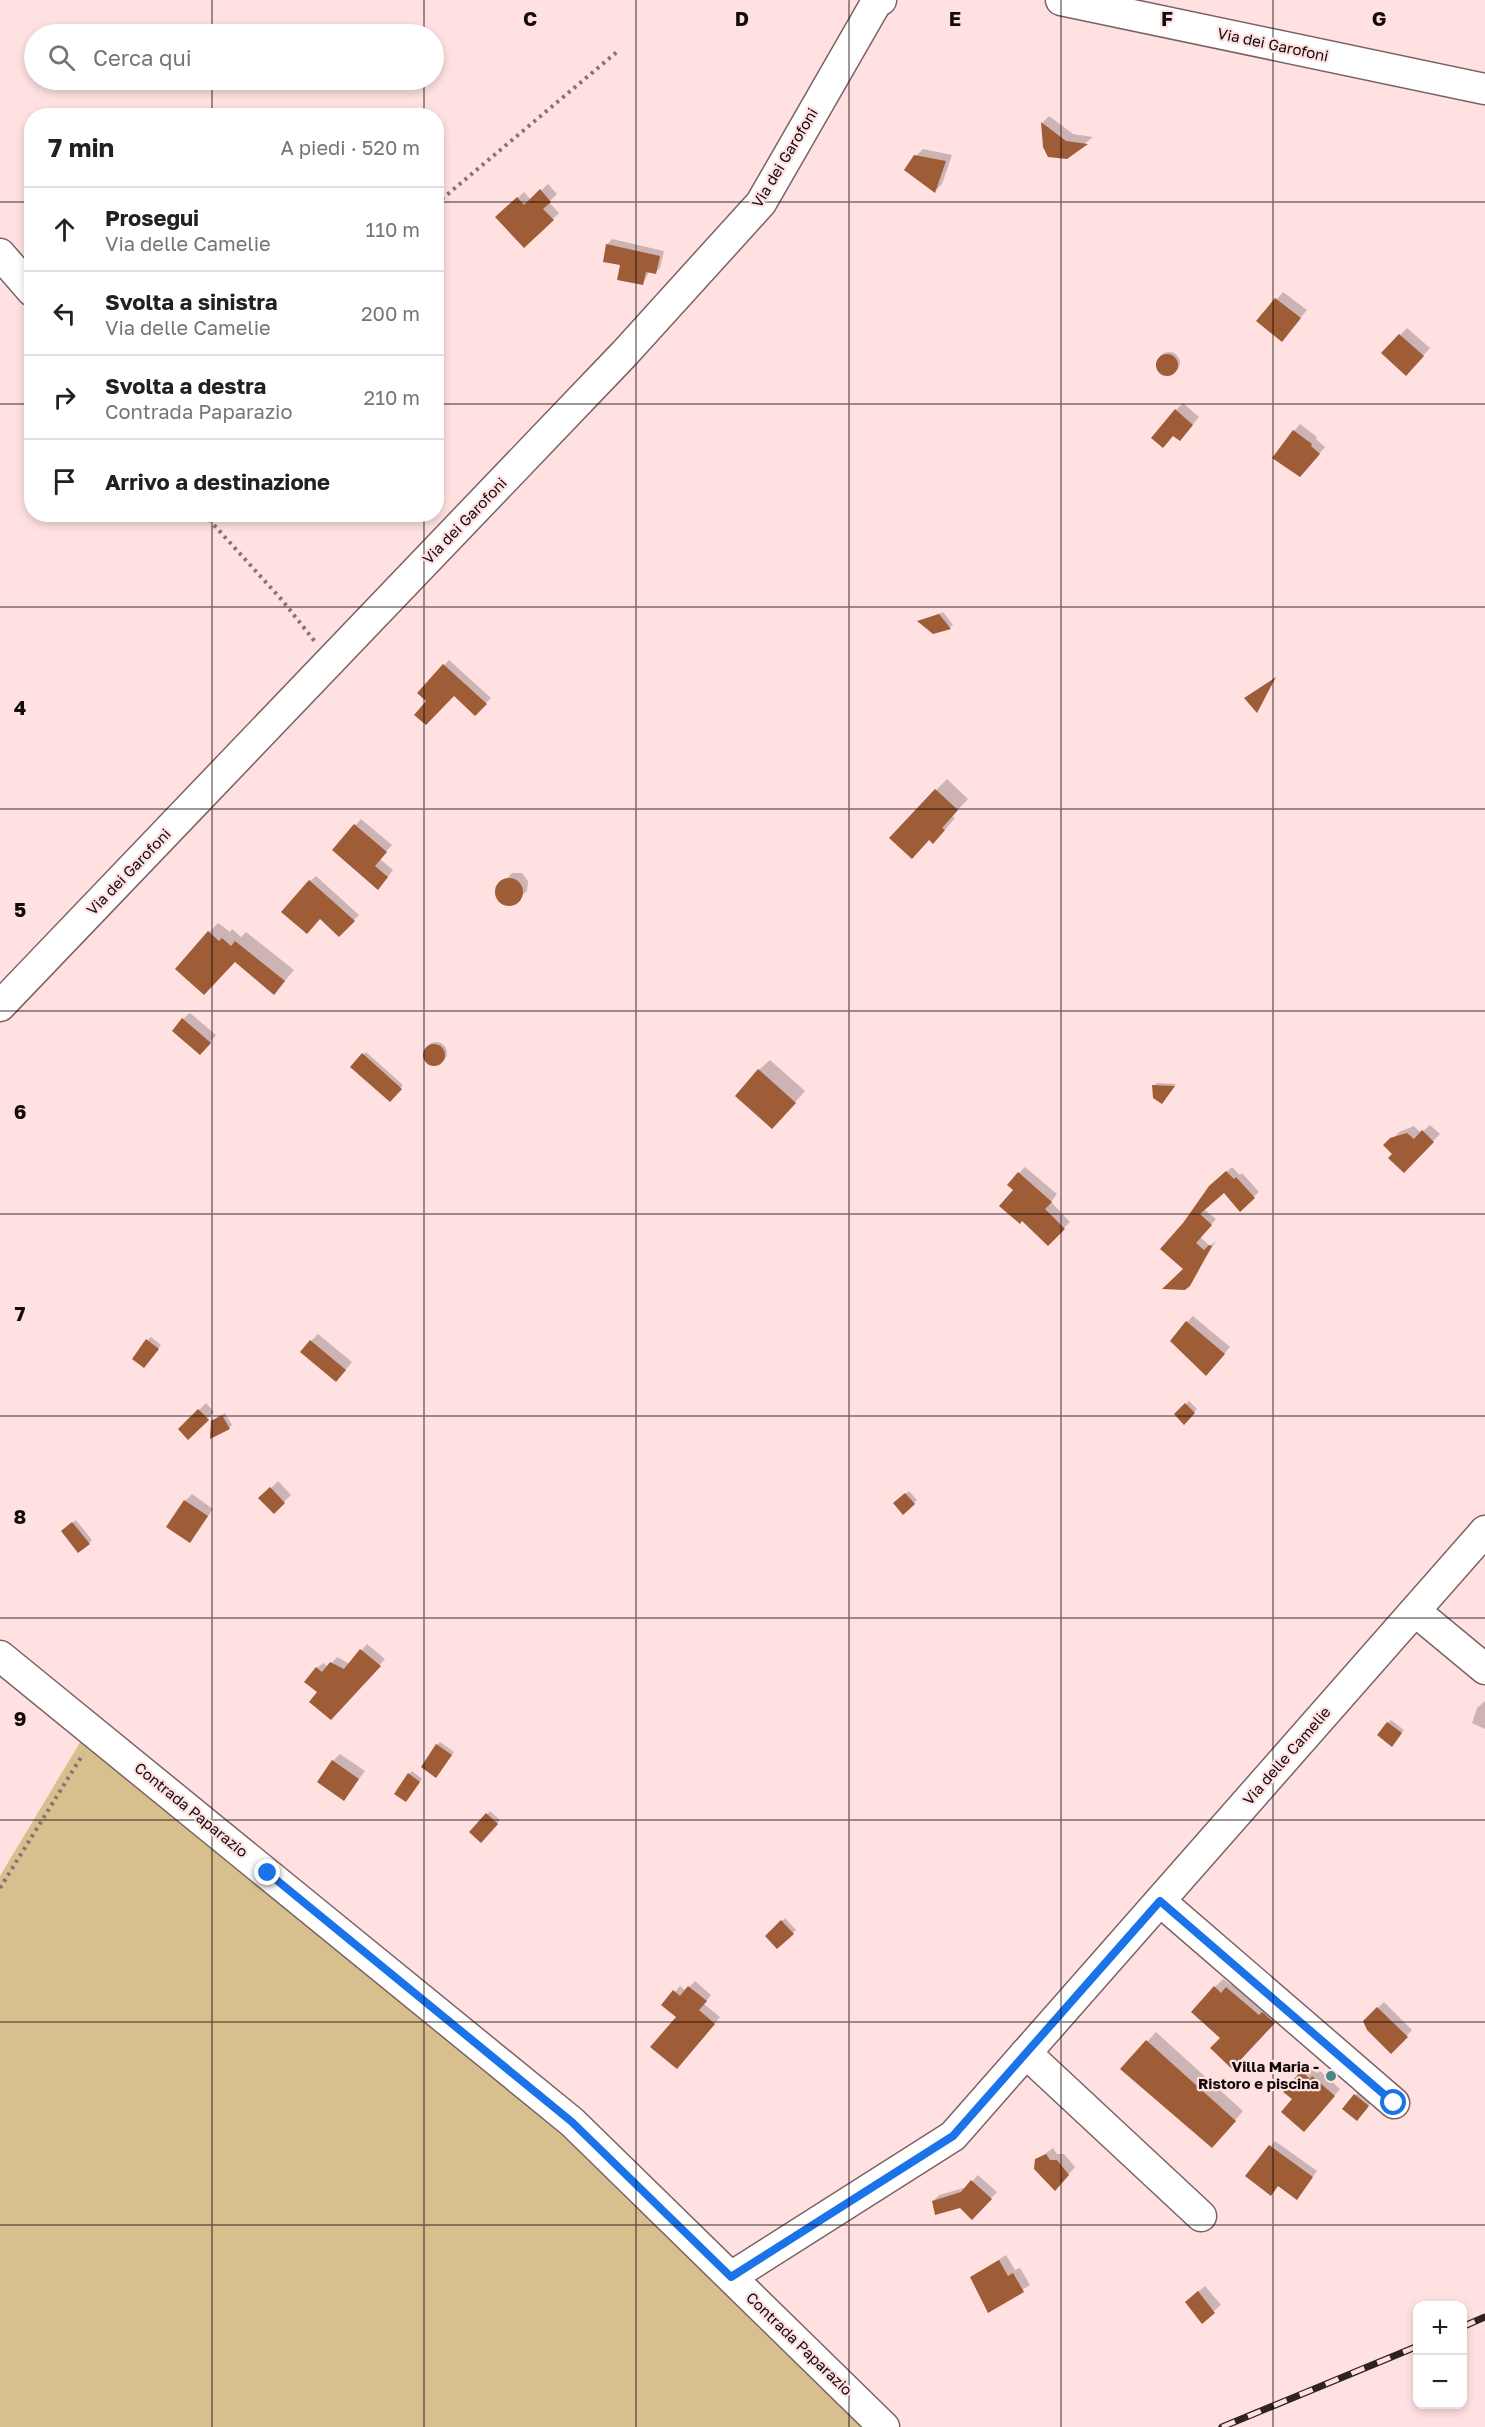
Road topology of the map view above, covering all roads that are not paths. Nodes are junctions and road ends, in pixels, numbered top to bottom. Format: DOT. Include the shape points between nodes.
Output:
graph roads {
  1 [pos="881,0"];
  2 [pos="1061,0"];
  3 [pos="1485,89"];
  4 [pos="0,254"];
  5 [pos="24,282"];
  6 [pos="0,1006"];
  7 [pos="1485,1531"];
  8 [pos="1415,1611"];
  9 [pos="0,1656"];
  10 [pos="1485,1669"];
  11 [pos="1160,1901"];
  12 [pos="1026,2053"];
  13 [pos="1394,2103"];
  14 [pos="1201,2216"];
  15 [pos="731,2277"];
  16 [pos="884,2427"];
  1 -- 6 [label="street, Via dei Garofoni" via="760,203 625,353"];
  2 -- 3 [label="street, Via dei Garofoni"];
  4 -- 5 [label="street"];
  7 -- 8 [label="street, Via delle Camelie"];
  8 -- 10 [label="street"];
  8 -- 11 [label="street, Via delle Camelie"];
  9 -- 15 [label="street, Contrada Paparazio" via="572,2122"];
  11 -- 12 [label="street, Via delle Camelie"];
  11 -- 13 [label="street"];
  12 -- 14 [label="street"];
  12 -- 15 [label="street, Via delle Camelie" via="953,2136"];
  15 -- 16 [label="street, Contrada Paparazio"];
}
